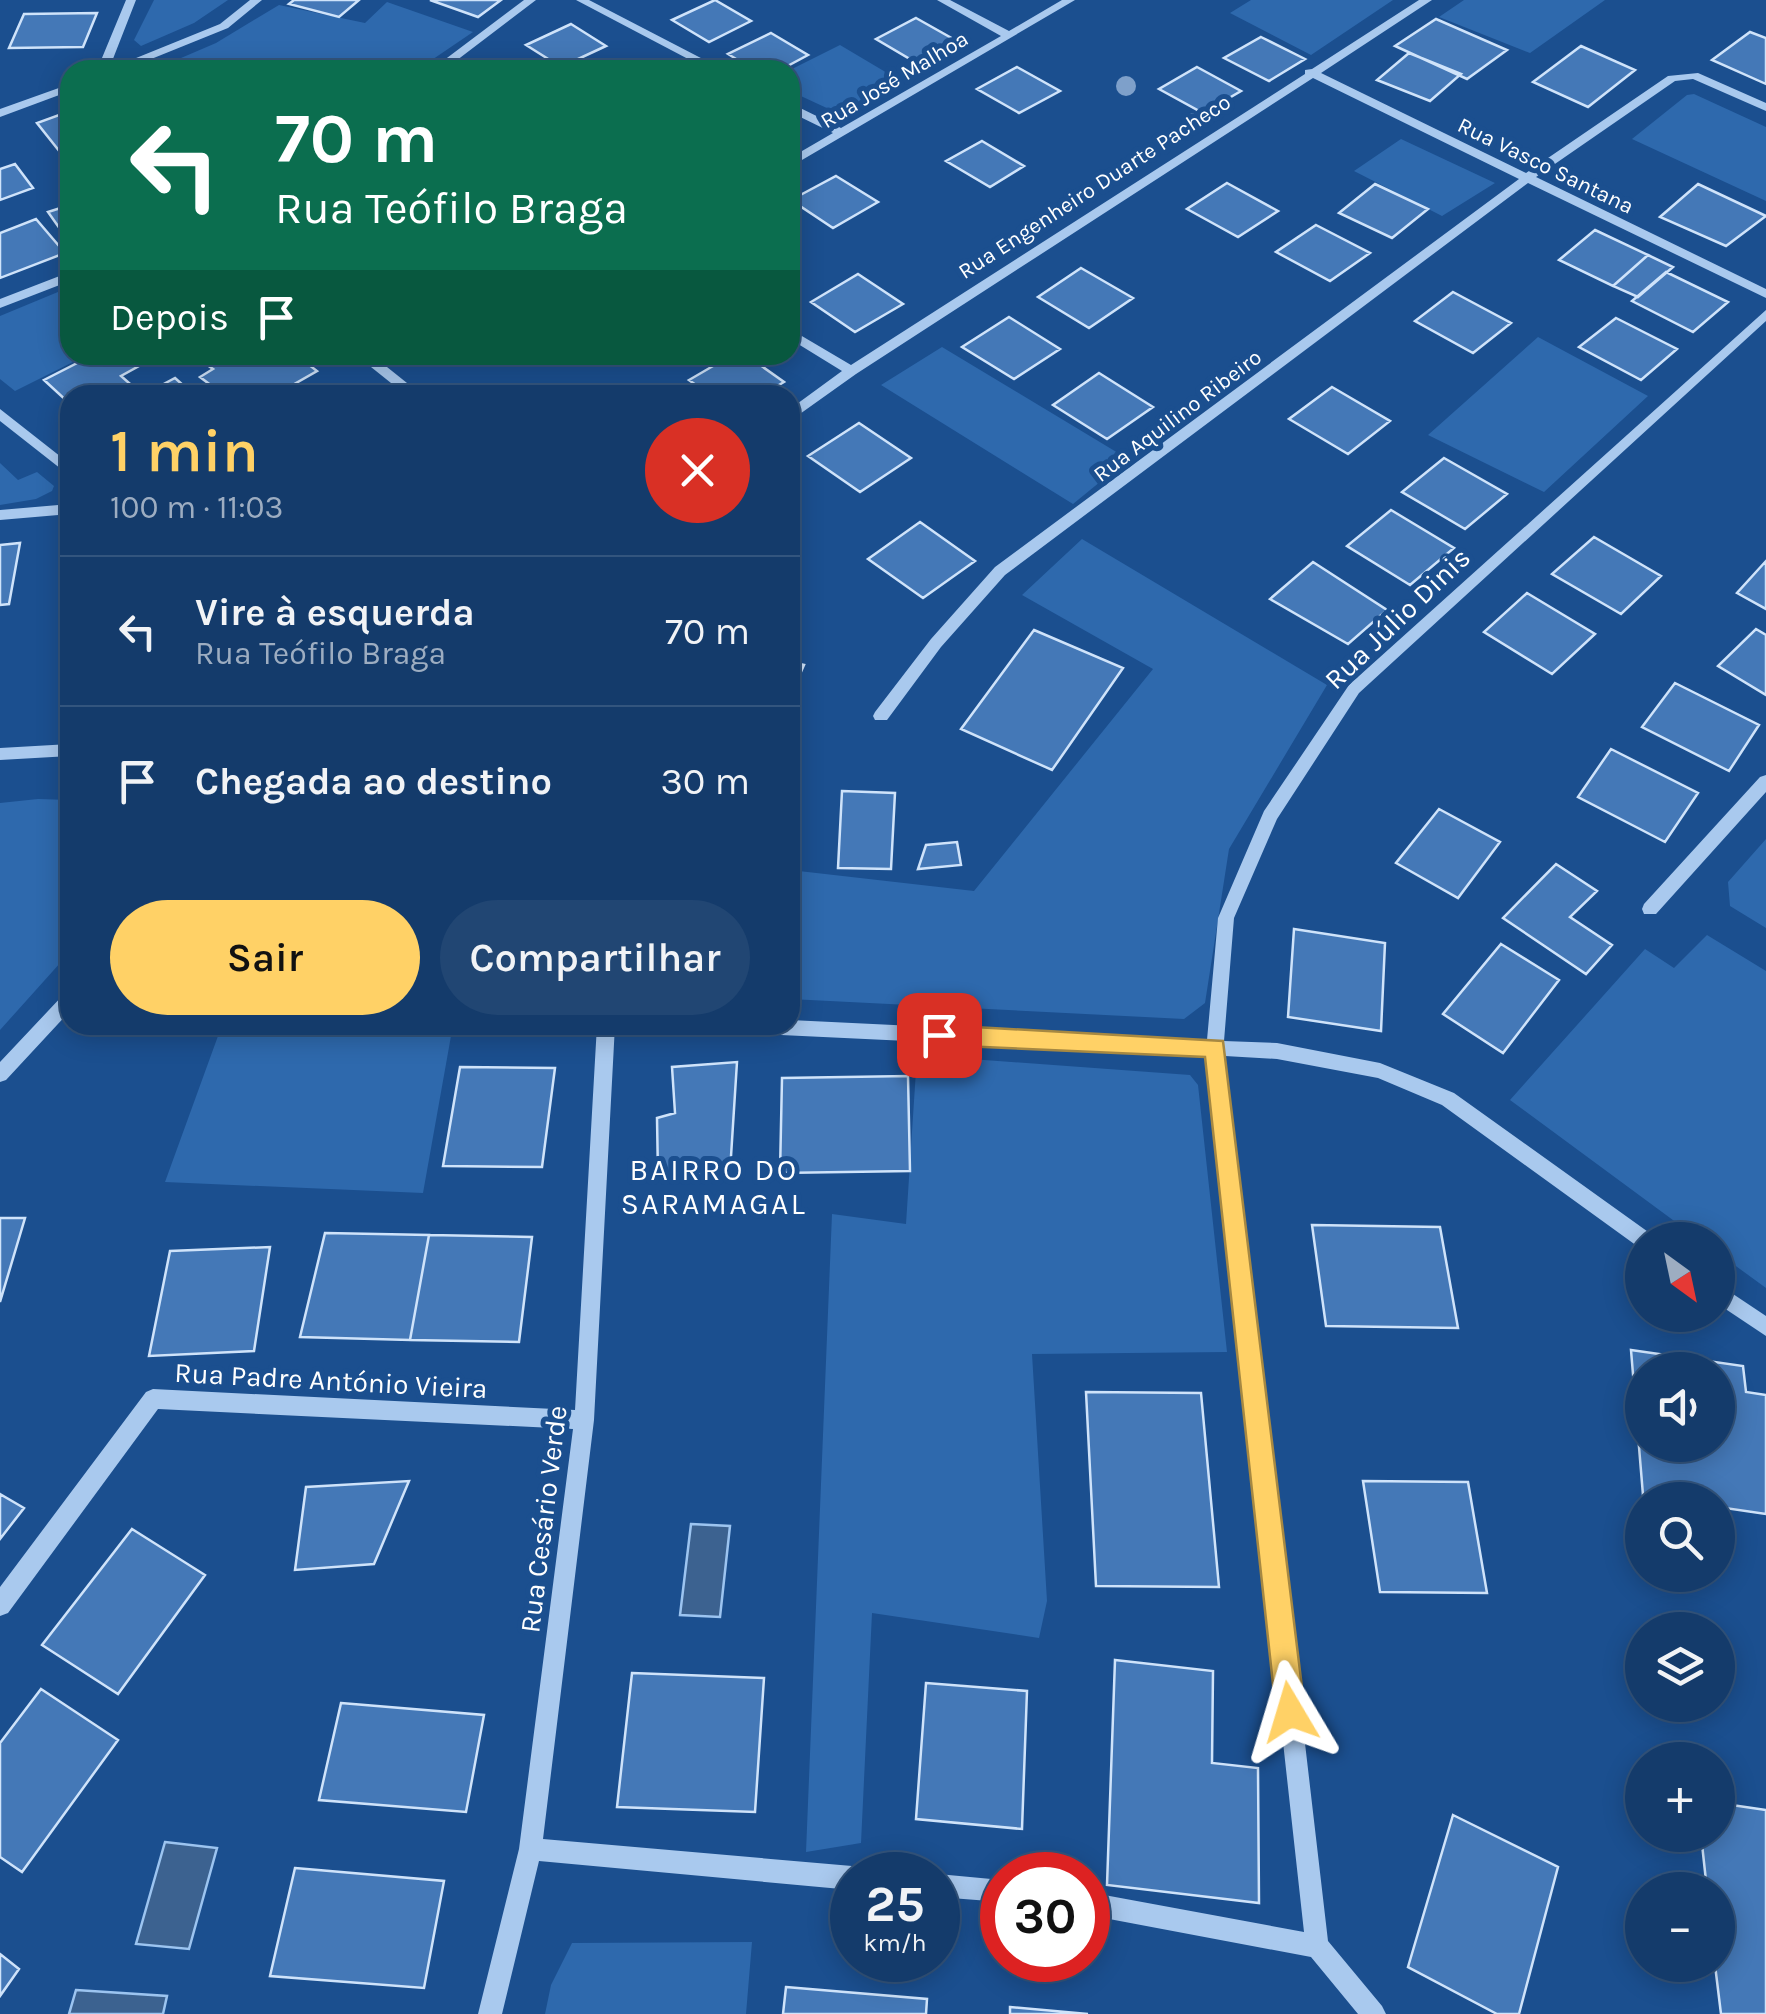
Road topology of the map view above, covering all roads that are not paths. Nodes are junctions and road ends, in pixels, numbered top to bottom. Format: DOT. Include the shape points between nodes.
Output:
graph roads {
  1 [pos="130,0"];
  2 [pos="258,0"];
  3 [pos="531,0"];
  4 [pos="581,0"];
  5 [pos="942,0"];
  6 [pos="1070,0"];
  7 [pos="1427,0"];
  8 [pos="1008,35"];
  9 [pos="107,60"];
  10 [pos="139,60"];
  11 [pos="450,60"];
  12 [pos="698,60"];
  13 [pos="1310,72"];
  14 [pos="60,91"];
  15 [pos="1766,107"];
  16 [pos="800,112"];
  17 [pos="0,114"];
  18 [pos="842,134"];
  19 [pos="800,157"];
  20 [pos="1527,178"];
  21 [pos="60,280"];
  22 [pos="1766,294"];
  23 [pos="0,304"];
  24 [pos="1766,314"];
  25 [pos="800,339"];
  26 [pos="375,365"];
  27 [pos="851,371"];
  28 [pos="398,385"];
  29 [pos="800,409"];
  30 [pos="0,414"];
  31 [pos="60,464"];
  32 [pos="60,509"];
  33 [pos="0,515"];
  34 [pos="882,716"];
  35 [pos="60,751"];
  36 [pos="0,754"];
  37 [pos="1766,781"];
  38 [pos="1650,909"];
  39 [pos="60,1010"];
  40 [pos="800,1028"];
  41 [pos="605,1035"];
  42 [pos="1215,1048"];
  43 [pos="0,1074"];
  44 [pos="1625,1226"];
  45 [pos="1735,1304"];
  46 [pos="1766,1327"];
  47 [pos="584,1420"];
  48 [pos="0,1605"];
  49 [pos="530,1849"];
  50 [pos="830,1876"];
  51 [pos="1110,1908"];
  52 [pos="1317,1946"];
  53 [pos="490,2014"];
  54 [pos="1374,2014"];
  1 -- 9 [label="street"];
  2 -- 10 [label="street" via="224,26"];
  3 -- 11 [label="street"];
  4 -- 12 [label="street"];
  5 -- 8 [label="street"];
  6 -- 8 [label="street, Rua José Malhoa"];
  7 -- 13 [label="street, Rua Engenheiro Duarte Pacheco"];
  8 -- 18 [label="street, Rua José Malhoa"];
  13 -- 20 [label="street, Rua Vasco Santana"];
  13 -- 27 [label="street, Rua Engenheiro Duarte Pacheco"];
  14 -- 17 [label="street"];
  15 -- 20 [label="street, Rua Aquilino Ribeiro" via="1694,75 1672,78"];
  16 -- 18 [label="street"];
  18 -- 19 [label="street, Rua José Malhoa"];
  20 -- 22 [label="street, Rua Vasco Santana"];
  20 -- 34 [label="street, Rua Aquilino Ribeiro" via="1000,571"];
  21 -- 23 [label="street"];
  24 -- 42 [label="street, Rua Júlio Dinis" via="1354,689 1270,816 1226,918"];
  25 -- 27 [label="street"];
  26 -- 28 [label="street"];
  27 -- 29 [label="street, Rua Engenheiro Duarte Pacheco"];
  30 -- 31 [label="street"];
  32 -- 33 [label="street"];
  35 -- 36 [label="street"];
  37 -- 38 [label="street"];
  39 -- 43 [label="street"];
  40 -- 42 [label="street"];
  41 -- 47 [label="street, Rua Cesário Verde"];
  42 -- 44 [label="street" via="1277,1051 1380,1071 1448,1100"];
  42 -- 52 [label="street, Rua Júlio Dinis"];
  45 -- 46 [label="street"];
  47 -- 48 [label="street, Rua Padre António Vieira" via="153,1399"];
  47 -- 49 [label="street, Rua Cesário Verde"];
  49 -- 50 [label="street"];
  49 -- 53 [label="street, Rua Cesário Verde"];
  51 -- 52 [label="street"];
  52 -- 54 [label="street"];
}
